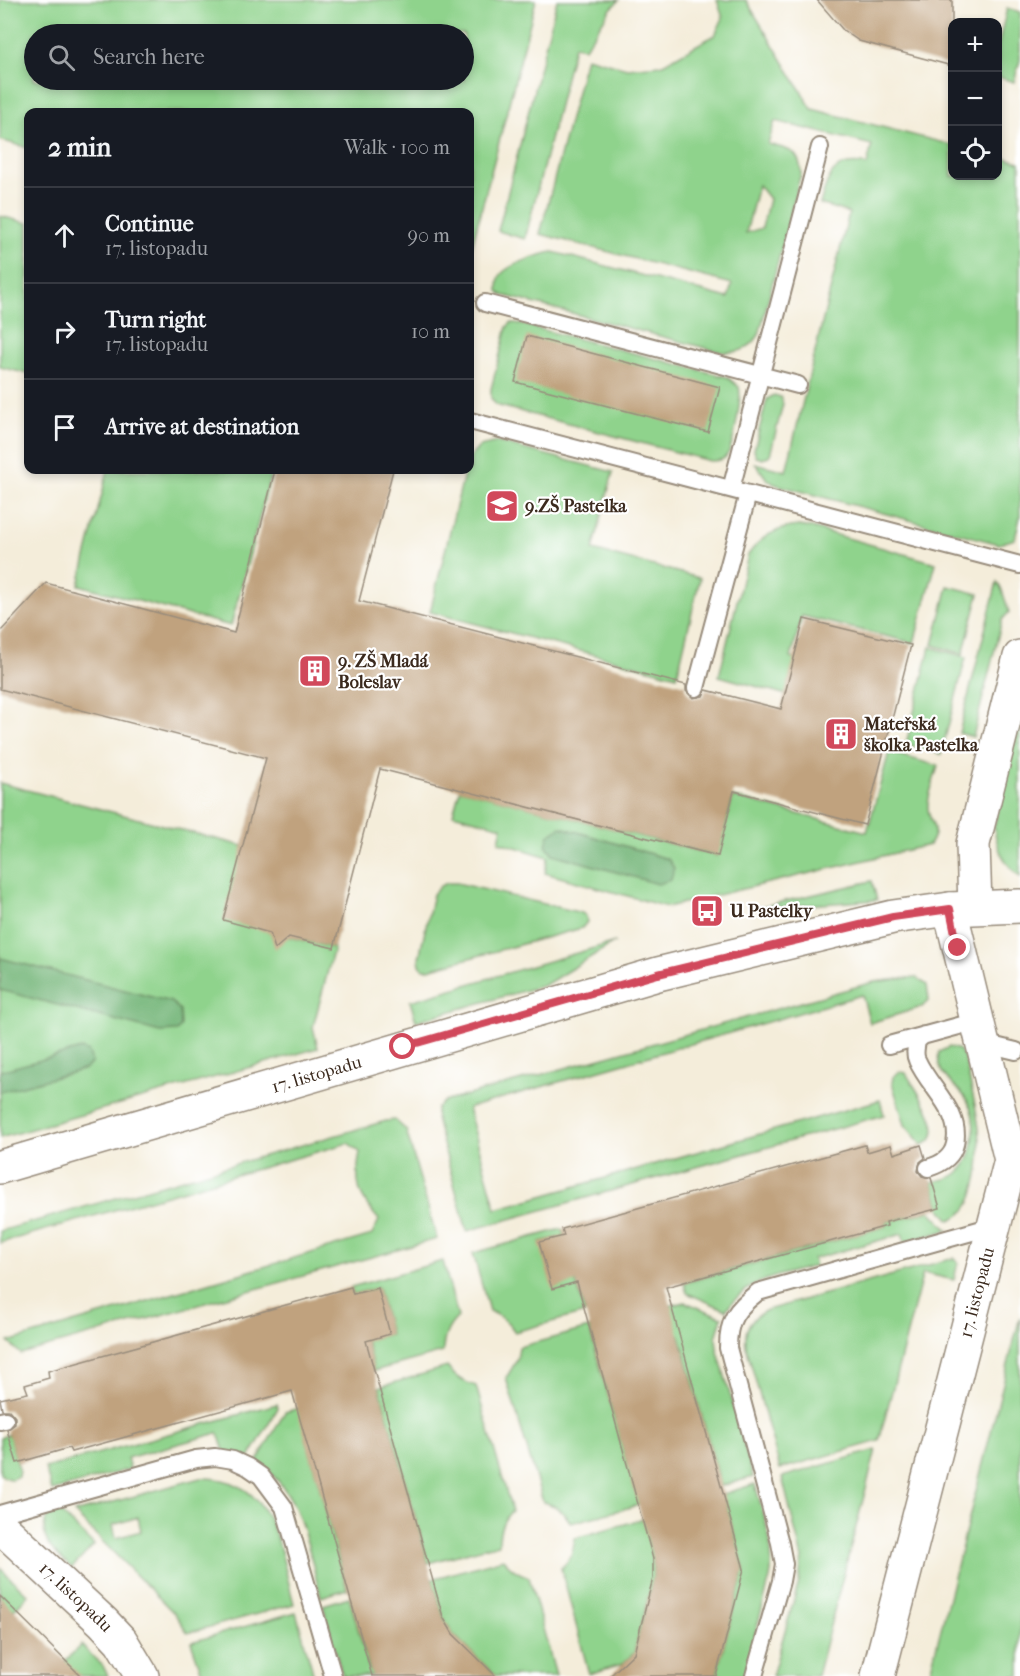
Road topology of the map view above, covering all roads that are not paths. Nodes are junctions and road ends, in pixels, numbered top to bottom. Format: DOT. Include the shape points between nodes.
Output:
graph roads {
  1 [pos="820,147"];
  2 [pos="485,303"];
  3 [pos="760,376"];
  4 [pos="798,386"];
  5 [pos="474,422"];
  6 [pos="739,492"];
  7 [pos="1020,565"];
  8 [pos="1020,657"];
  9 [pos="696,687"];
  10 [pos="1020,906"];
  11 [pos="962,908"];
  12 [pos="980,1032"];
  13 [pos="924,1035"];
  14 [pos="889,1045"];
  15 [pos="1016,1052"];
  16 [pos="1016,1161"];
  17 [pos="0,1167"];
  18 [pos="928,1168"];
  19 [pos="993,1226"];
  20 [pos="0,1514"];
  21 [pos="0,1526"];
  22 [pos="142,1676"];
  23 [pos="333,1676"];
  24 [pos="754,1676"];
  25 [pos="878,1676"];
  1 -- 3 [label="lane"];
  2 -- 3 [label="lane"];
  3 -- 4 [label="lane"];
  3 -- 6 [label="lane"];
  5 -- 6 [label="lane"];
  6 -- 7 [label="lane"];
  6 -- 9 [label="lane"];
  8 -- 11 [label="street, 17. listopadu" via="973,844"];
  10 -- 11 [label="street, 17. listopadu"];
  11 -- 12 [label="street, 17. listopadu"];
  11 -- 17 [label="street, 17. listopadu" via="893,917 658,974"];
  12 -- 13 [label="lane"];
  12 -- 15 [label="lane"];
  12 -- 16 [label="street, 17. listopadu"];
  13 -- 14 [label="lane"];
  13 -- 18 [label="lane" via="917,1041 916,1058 949,1110 956,1137 947,1158"];
  16 -- 19 [label="street, 17. listopadu"];
  19 -- 24 [label="lane" via="758,1292 732,1317 728,1348 784,1564"];
  19 -- 25 [label="street, 17. listopadu"];
  20 -- 23 [label="lane" via="196,1459 233,1460 261,1476 284,1507"];
  21 -- 22 [label="street, 17. listopadu" via="104,1622"];
}
